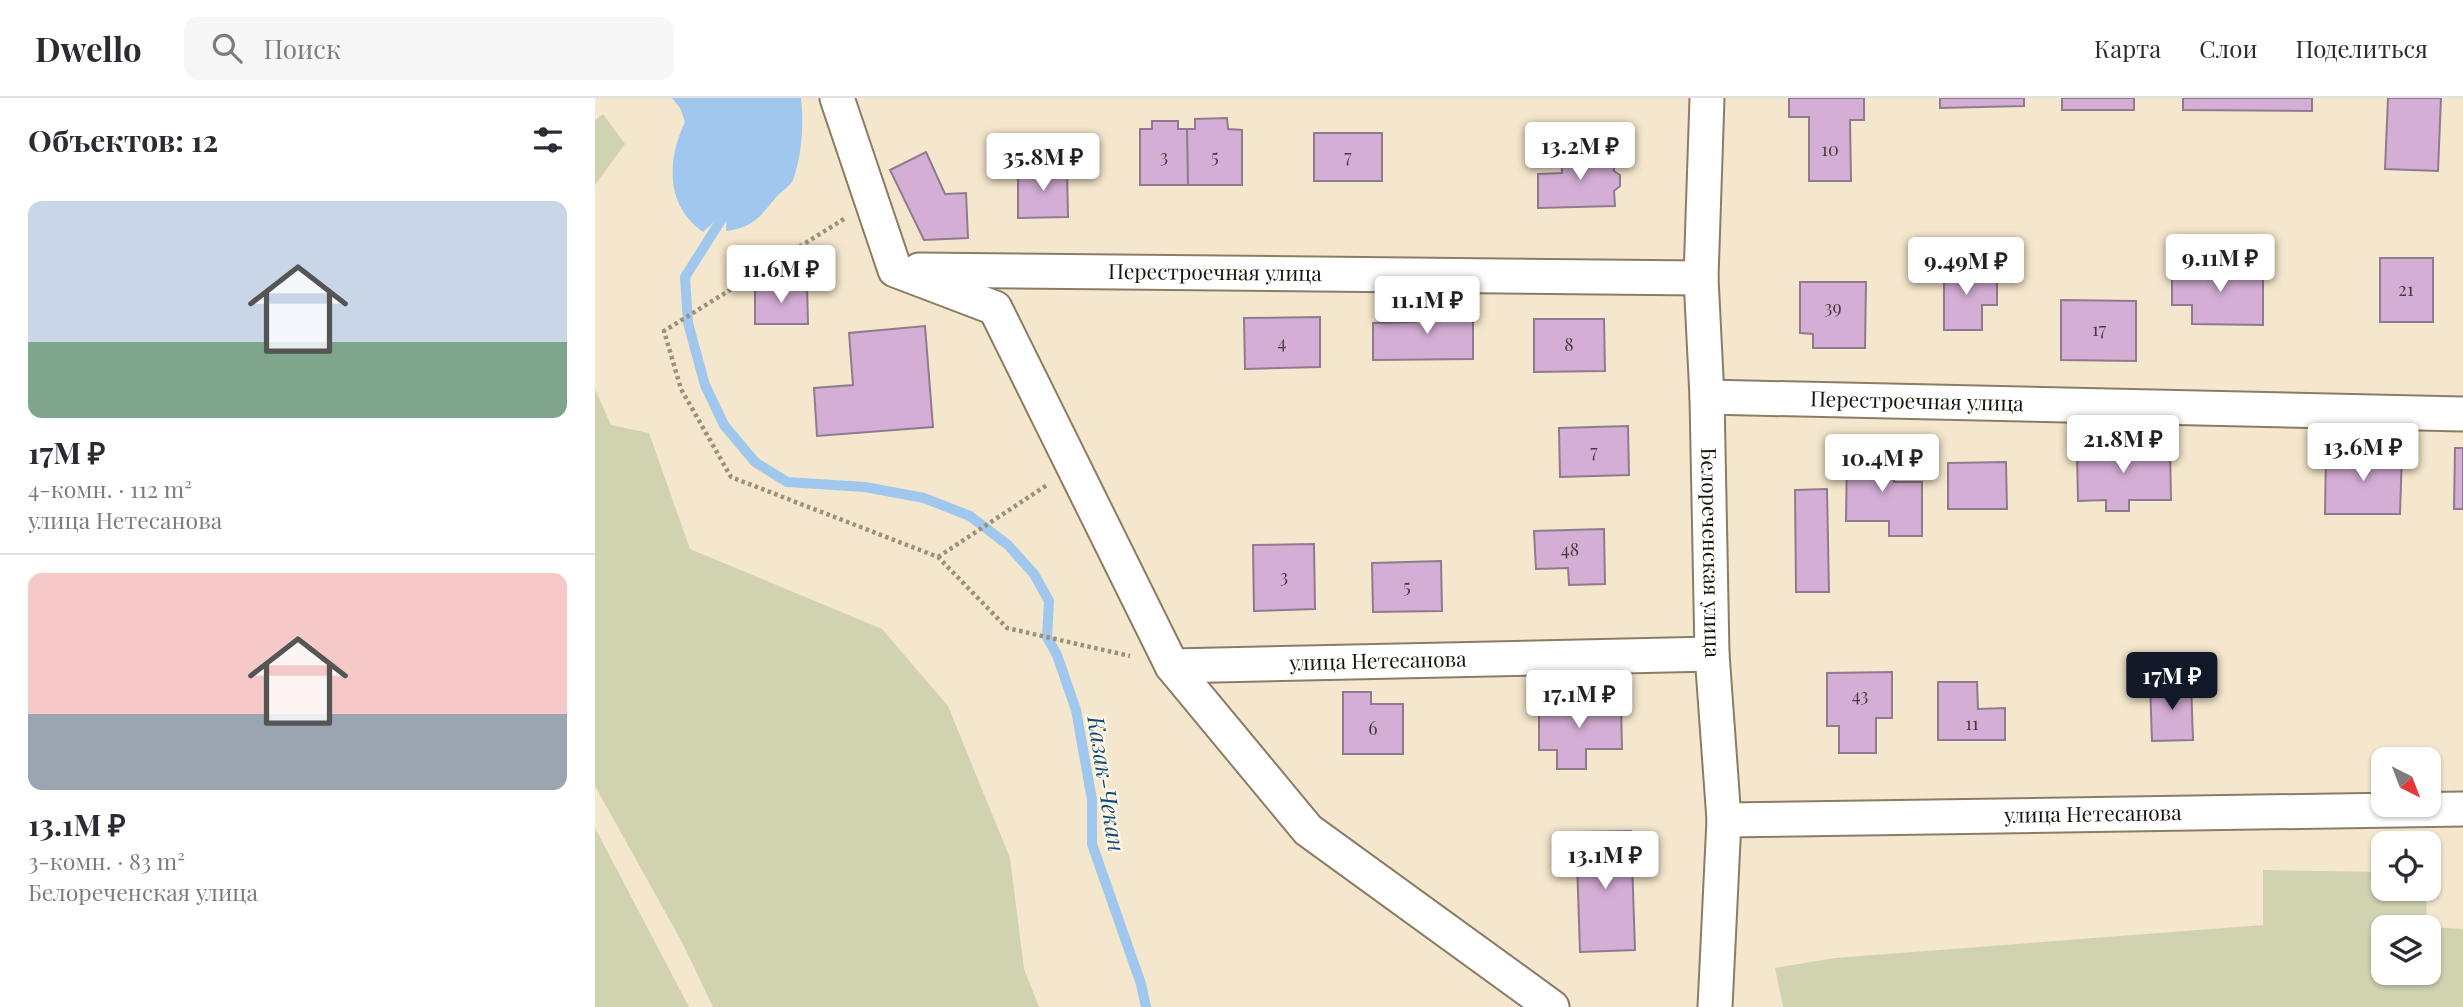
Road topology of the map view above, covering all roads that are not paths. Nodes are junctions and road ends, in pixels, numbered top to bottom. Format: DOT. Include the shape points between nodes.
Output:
graph roads {
  1 [pos="837,98"];
  2 [pos="1707,98"];
  3 [pos="895,270"];
  4 [pos="1701,278"];
  5 [pos="1707,397"];
  6 [pos="2463,414"];
  7 [pos="1712,654"];
  8 [pos="1172,666"];
  9 [pos="2463,809"];
  10 [pos="1724,820"];
  11 [pos="1552,1007"];
  12 [pos="1715,1007"];
  1 -- 3 [label="street"];
  2 -- 4 [label="street, Белореченская улица"];
  3 -- 4 [label="street, Перестроечная улица"];
  3 -- 8 [label="street" via="995,308"];
  4 -- 5 [label="street, Белореченская улица"];
  5 -- 6 [label="street, Перестроечная улица"];
  5 -- 7 [label="street, Белореченская улица"];
  7 -- 8 [label="street, улица Нетесанова"];
  7 -- 10 [label="street, Белореченская улица"];
  8 -- 11 [label="street" via="1308,830"];
  9 -- 10 [label="street, улица Нетесанова"];
  10 -- 12 [label="street, Белореченская улица"];
}
